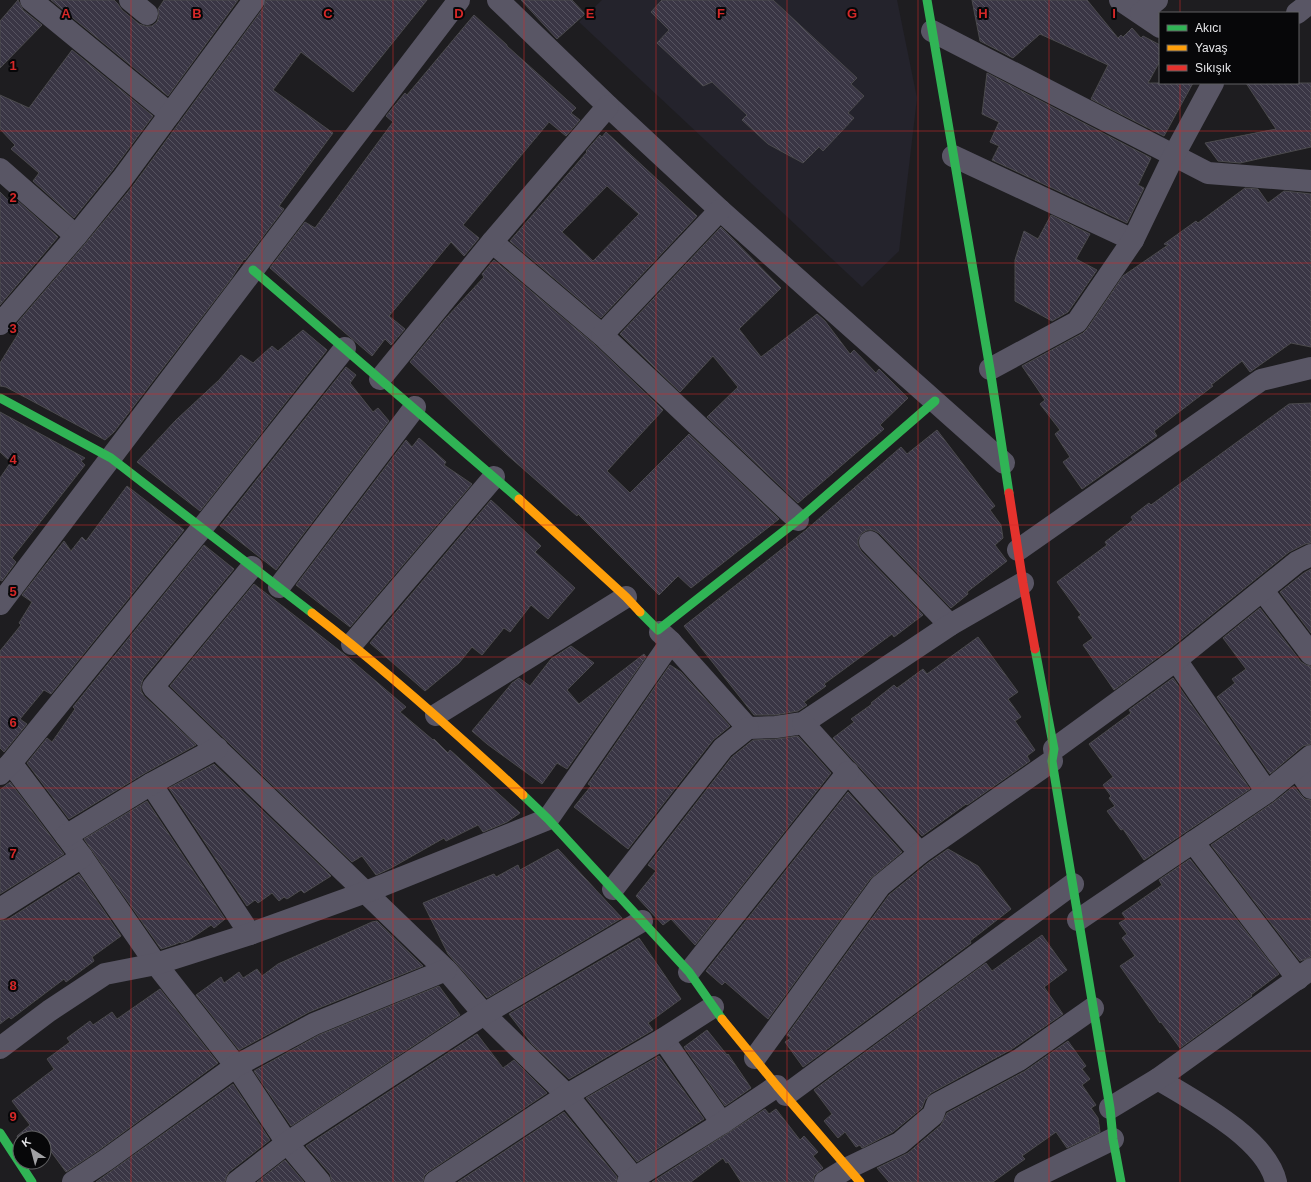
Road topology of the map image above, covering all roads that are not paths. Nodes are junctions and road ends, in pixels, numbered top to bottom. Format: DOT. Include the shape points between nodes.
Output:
graph roads {
  1 [pos="31,0"];
  2 [pos="130,0"];
  3 [pos="254,0"];
  4 [pos="459,0"];
  5 [pos="498,0"];
  6 [pos="927,0"];
  7 [pos="1120,0"];
  8 [pos="1311,2"];
  9 [pos="1149,7"];
  10 [pos="1298,12"];
  11 [pos="147,14"];
  12 [pos="1159,25"];
  13 [pos="932,31"];
  14 [pos="1212,84"];
  15 [pos="608,106"];
  16 [pos="170,114"];
  17 [pos="1174,155"];
  18 [pos="953,156"];
  19 [pos="0,169"];
  20 [pos="1311,181"];
  21 [pos="720,210"];
  22 [pos="76,236"];
  23 [pos="1133,240"];
  24 [pos="492,242"];
  25 [pos="253,270"];
  26 [pos="0,324"];
  27 [pos="602,335"];
  28 [pos="345,348"];
  29 [pos="1311,368"];
  30 [pos="990,369"];
  31 [pos="380,379"];
  32 [pos="0,398"];
  33 [pos="936,401"];
  34 [pos="415,407"];
  35 [pos="112,458"];
  36 [pos="1004,463"];
  37 [pos="494,477"];
  38 [pos="798,520"];
  39 [pos="202,528"];
  40 [pos="870,542"];
  41 [pos="1018,550"];
  42 [pos="1311,555"];
  43 [pos="252,567"];
  44 [pos="1023,583"];
  45 [pos="279,587"];
  46 [pos="1263,592"];
  47 [pos="626,597"];
  48 [pos="0,604"];
  49 [pos="950,625"];
  50 [pos="665,636"];
  51 [pos="352,644"];
  52 [pos="1311,654"];
  53 [pos="1176,660"];
  54 [pos="436,715"];
  55 [pos="803,724"];
  56 [pos="748,728"];
  57 [pos="216,748"];
  58 [pos="1053,755"];
  59 [pos="1304,762"];
  60 [pos="6,768"];
  61 [pos="848,772"];
  62 [pos="151,784"];
  63 [pos="1311,788"];
  64 [pos="1267,792"];
  65 [pos="548,819"];
  66 [pos="66,836"];
  67 [pos="1193,842"];
  68 [pos="920,853"];
  69 [pos="82,857"];
  70 [pos="1073,884"];
  71 [pos="613,889"];
  72 [pos="366,892"];
  73 [pos="0,909"];
  74 [pos="1078,920"];
  75 [pos="642,921"];
  76 [pos="250,934"];
  77 [pos="156,964"];
  78 [pos="446,970"];
  79 [pos="689,972"];
  80 [pos="1305,974"];
  81 [pos="713,1007"];
  82 [pos="1093,1008"];
  83 [pos="484,1014"];
  84 [pos="663,1039"];
  85 [pos="0,1048"];
  86 [pos="755,1058"];
  87 [pos="236,1066"];
  88 [pos="1158,1079"];
  89 [pos="781,1090"];
  90 [pos="567,1095"];
  91 [pos="1110,1108"];
  92 [pos="722,1124"];
  93 [pos="0,1134"];
  94 [pos="1113,1139"];
  95 [pos="287,1143"];
  96 [pos="854,1175"];
  97 [pos="633,1181"];
  98 [pos="32,1182"];
  99 [pos="72,1182"];
  100 [pos="237,1182"];
  101 [pos="320,1182"];
  102 [pos="435,1182"];
  103 [pos="825,1182"];
  104 [pos="1024,1182"];
  105 [pos="1121,1182"];
  106 [pos="1276,1182"];
  1 -- 16 [label="street"];
  2 -- 11 [label="street"];
  3 -- 16 [label="street"];
  4 -- 25 [label="street"];
  5 -- 15 [label="street"];
  6 -- 13 [label="street"];
  7 -- 9 [label="street"];
  8 -- 10 [label="street"];
  9 -- 12 [label="street"];
  13 -- 17 [label="street"];
  13 -- 18 [label="street"];
  14 -- 17 [label="street"];
  15 -- 21 [label="street"];
  15 -- 24 [label="street"];
  16 -- 22 [label="street"];
  17 -- 20 [label="street" via="1208,172"];
  17 -- 23 [label="street"];
  18 -- 23 [label="street"];
  18 -- 30 [label="street"];
  19 -- 22 [label="street"];
  21 -- 27 [label="street"];
  21 -- 33 [label="street"];
  22 -- 26 [label="street"];
  23 -- 30 [label="street" via="1077,322"];
  24 -- 27 [label="street"];
  24 -- 31 [label="street"];
  25 -- 28 [label="street"];
  25 -- 35 [label="street"];
  27 -- 38 [label="street"];
  28 -- 31 [label="street"];
  28 -- 39 [label="street"];
  29 -- 41 [label="street" via="1261,380"];
  30 -- 36 [label="street"];
  31 -- 34 [label="street"];
  32 -- 35 [label="street"];
  33 -- 36 [label="street"];
  33 -- 38 [label="street"];
  34 -- 37 [label="street"];
  34 -- 45 [label="street"];
  35 -- 39 [label="street"];
  35 -- 48 [label="street"];
  36 -- 41 [label="street"];
  37 -- 47 [label="street"];
  37 -- 51 [label="street"];
  38 -- 50 [label="street"];
  39 -- 43 [label="street"];
  39 -- 60 [label="street"];
  40 -- 49 [label="street"];
  41 -- 44 [label="street"];
  42 -- 46 [label="street" via="1298,562"];
  43 -- 45 [label="street"];
  43 -- 57 [label="street" via="153,687"];
  44 -- 49 [label="street"];
  44 -- 58 [label="street"];
  45 -- 51 [label="street"];
  46 -- 52 [label="street"];
  46 -- 53 [label="street"];
  47 -- 50 [label="street"];
  47 -- 54 [label="street"];
  49 -- 55 [label="street"];
  50 -- 56 [label="street"];
  50 -- 65 [label="street"];
  51 -- 54 [label="street"];
  53 -- 58 [label="street"];
  53 -- 64 [label="street"];
  54 -- 65 [label="street"];
  55 -- 56 [label="street"];
  55 -- 61 [label="street"];
  56 -- 71 [label="street" via="723,748"];
  57 -- 62 [label="street"];
  57 -- 72 [label="street"];
  58 -- 68 [label="street"];
  58 -- 70 [label="street"];
  59 -- 63 [label="street"];
  59 -- 64 [label="street"];
  60 -- 66 [label="street"];
  61 -- 68 [label="street"];
  61 -- 79 [label="street"];
  62 -- 66 [label="street"];
  62 -- 76 [label="street"];
  64 -- 67 [label="street"];
  65 -- 71 [label="street"];
  65 -- 72 [label="street"];
  66 -- 69 [label="street"];
  67 -- 74 [label="street"];
  67 -- 80 [label="street"];
  68 -- 86 [label="street" via="880,886"];
  69 -- 73 [label="street"];
  69 -- 77 [label="street"];
  70 -- 74 [label="street"];
  70 -- 89 [label="street"];
  71 -- 75 [label="street"];
  72 -- 76 [label="street"];
  72 -- 78 [label="street"];
  74 -- 82 [label="street"];
  75 -- 79 [label="street"];
  75 -- 83 [label="street"];
  76 -- 77 [label="street"];
  77 -- 85 [label="street" via="105,974 49,1011"];
  77 -- 87 [label="street"];
  78 -- 83 [label="street"];
  78 -- 87 [label="street" via="314,1024"];
  79 -- 81 [label="street"];
  80 -- 88 [label="street"];
  81 -- 84 [label="street"];
  81 -- 86 [label="street"];
  82 -- 91 [label="street"];
  82 -- 96 [label="street" via="1019,1060 937,1104 933,1115 900,1143"];
  83 -- 90 [label="street"];
  83 -- 95 [label="street"];
  84 -- 90 [label="street"];
  84 -- 92 [label="street"];
  86 -- 89 [label="street"];
  87 -- 95 [label="street"];
  87 -- 99 [label="street"];
  88 -- 91 [label="street"];
  88 -- 106 [label="street" via="1223,1119 1254,1145 1274,1172"];
  89 -- 92 [label="street"];
  89 -- 96 [label="street"];
  90 -- 97 [label="street"];
  90 -- 102 [label="street"];
  91 -- 94 [label="street"];
  92 -- 97 [label="street"];
  93 -- 98 [label="street"];
  94 -- 104 [label="street"];
  94 -- 105 [label="street"];
  95 -- 100 [label="street"];
  95 -- 101 [label="street"];
  96 -- 103 [label="street"];
}
